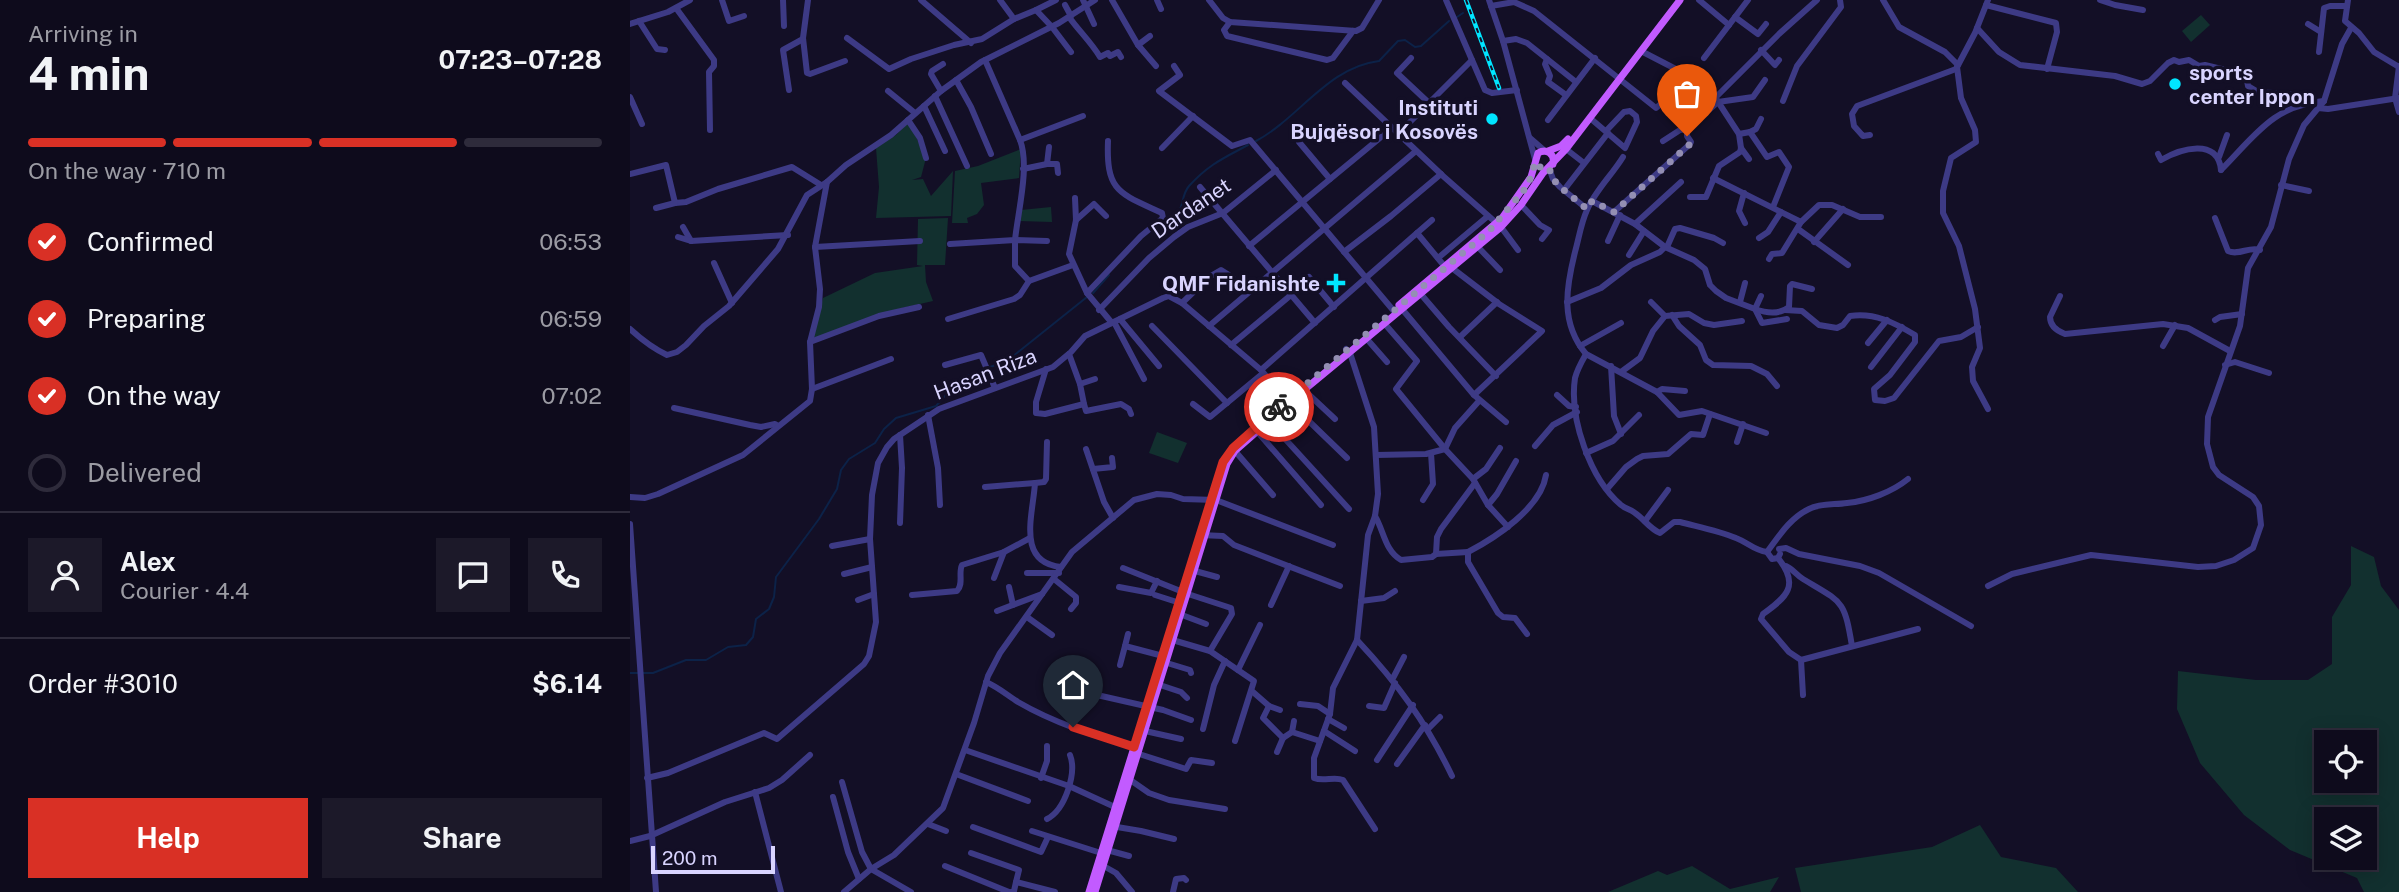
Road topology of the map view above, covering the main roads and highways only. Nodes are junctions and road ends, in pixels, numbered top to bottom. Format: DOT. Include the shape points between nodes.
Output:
graph roads {
  1 [pos="1678,0"];
  2 [pos="1618,77"];
  3 [pos="1547,151"];
  4 [pos="1535,161"];
  5 [pos="1549,167"];
  6 [pos="1499,225"];
  7 [pos="1447,268"];
  8 [pos="1419,292"];
  9 [pos="1348,351"];
  10 [pos="1288,401"];
  11 [pos="1256,430"];
  12 [pos="1213,500"];
  13 [pos="1186,592"];
  14 [pos="1171,639"];
  15 [pos="1165,659"];
  16 [pos="1149,708"];
  17 [pos="1135,751"];
  18 [pos="1092,890"];
  1 -- 2 [label="main road"];
  1 -- 2 [label="main road"];
  2 -- 3 [label="main road" via="1564,143"];
  2 -- 5 [label="main road"];
  3 -- 4 [label="main road" via="1538,153"];
  3 -- 5 [label="main road" via="1553,157"];
  4 -- 5 [label="main road" via="1539,168"];
  4 -- 6 [label="main road" via="1524,190"];
  5 -- 6 [label="main road" via="1521,205"];
  6 -- 7 [label="main road"];
  6 -- 7 [label="main road" via="1478,247"];
  7 -- 8 [label="main road"];
  8 -- 9 [label="main road"];
  8 -- 9 [label="main road"];
  9 -- 10 [label="main road"];
  9 -- 10 [label="main road"];
  10 -- 11 [label="main road"];
  11 -- 12 [label="main road" via="1223,471"];
  11 -- 12 [label="main road" via="1223,462"];
  12 -- 13 [label="main road"];
  13 -- 14 [label="main road"];
  13 -- 14 [label="main road"];
  14 -- 15 [label="main road"];
  15 -- 16 [label="main road"];
  15 -- 16 [label="main road"];
  16 -- 17 [label="main road"];
  16 -- 17 [label="main road"];
  17 -- 18 [label="main road"];
}
